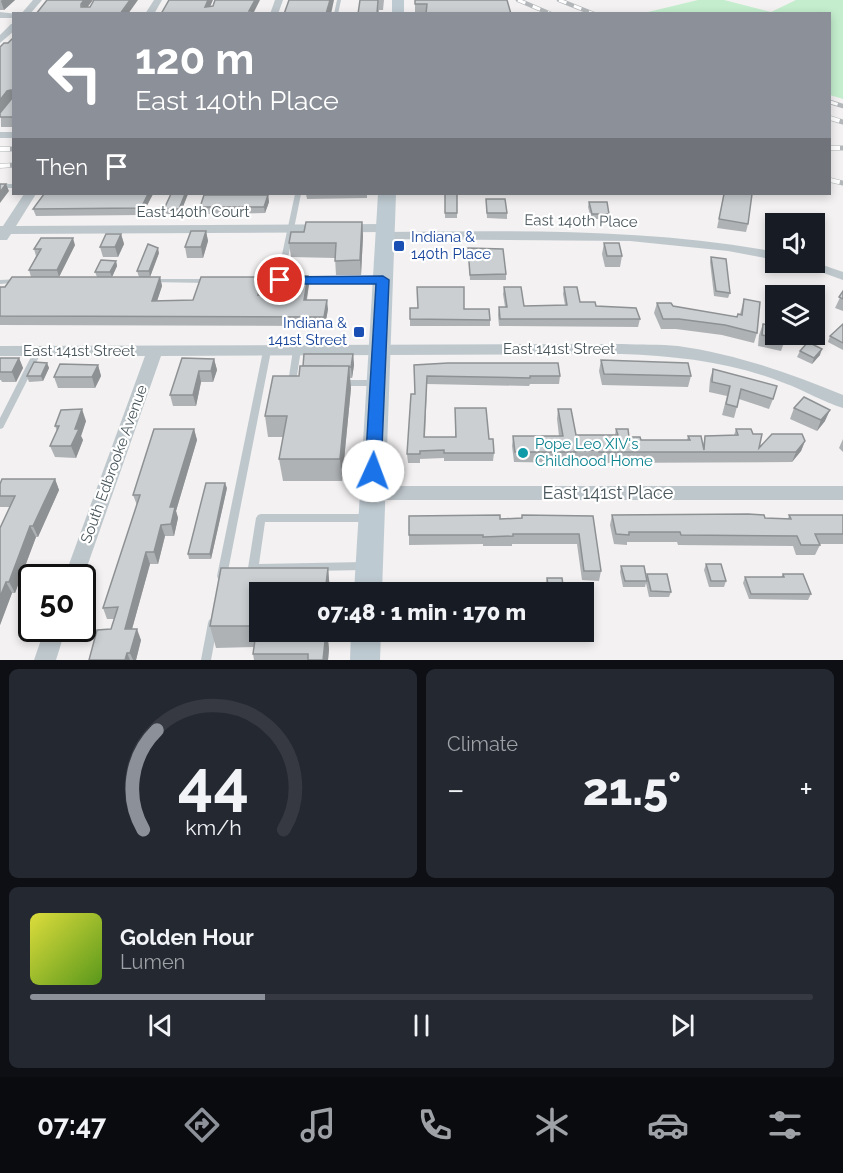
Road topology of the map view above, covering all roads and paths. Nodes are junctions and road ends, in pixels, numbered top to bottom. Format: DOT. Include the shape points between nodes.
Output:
graph roads {
  1 [pos="38,0"];
  2 [pos="27,12"];
  3 [pos="12,28"];
  4 [pos="0,40"];
  5 [pos="29,195"];
  6 [pos="298,195"];
  7 [pos="387,195"];
  8 [pos="291,228"];
  9 [pos="386,232"];
  10 [pos="2,233"];
  11 [pos="765,254"];
  12 [pos="825,270"];
  13 [pos="843,276"];
  14 [pos="245,280"];
  15 [pos="280,280"];
  16 [pos="383,280"];
  17 [pos="23,281"];
  18 [pos="140,281"];
  19 [pos="222,281"];
  20 [pos="0,282"];
  21 [pos="272,350"];
  22 [pos="297,350"];
  23 [pos="379,350"];
  24 [pos="0,351"];
  25 [pos="38,351"];
  26 [pos="155,351"];
  27 [pos="303,382"];
  28 [pos="334,382"];
  29 [pos="377,383"];
  30 [pos="840,396"];
  31 [pos="0,426"];
  32 [pos="372,493"];
  33 [pos="843,493"];
  34 [pos="371,518"];
  35 [pos="79,564"];
  36 [pos="369,566"];
  37 [pos="368,582"];
  38 [pos="219,591"];
  39 [pos="215,614"];
  40 [pos="51,642"];
  41 [pos="365,642"];
  42 [pos="45,660"];
  43 [pos="206,660"];
  44 [pos="364,660"];
  1 -- 2 [label="street"];
  3 -- 4 [label="street"];
  5 -- 10 [label="street"];
  6 -- 8 [label="lane"];
  7 -- 9 [label="main road"];
  8 -- 9 [label="street, East 140th Court"];
  8 -- 10 [label="street, East 140th Court"];
  8 -- 15 [label="lane"];
  9 -- 11 [label="street, East 140th Place" via="661,238"];
  9 -- 16 [label="main road"];
  12 -- 13 [label="street"];
  14 -- 15 [label="lane"];
  15 -- 16 [label="lane"];
  16 -- 23 [label="main road"];
  17 -- 20 [label="lane"];
  18 -- 19 [label="lane"];
  21 -- 22 [label="street, East 141st Street"];
  21 -- 26 [label="street, East 141st Street"];
  21 -- 38 [label="lane"];
  22 -- 23 [label="street, East 141st Street"];
  22 -- 27 [label="lane" via="292,382"];
  23 -- 29 [label="main road"];
  23 -- 30 [label="street, East 141st Street" via="675,351 752,366"];
  24 -- 25 [label="street, East 141st Street"];
  25 -- 26 [label="street, East 141st Street"];
  25 -- 31 [label="lane"];
  26 -- 35 [label="street, South Edbrooke Avenue"];
  28 -- 29 [label="lane"];
  29 -- 32 [label="main road"];
  32 -- 33 [label="street, East 141st Place"];
  32 -- 34 [label="main road"];
  34 -- 36 [label="main road"];
  34 -- 36 [label="lane" via="261,518 253,568"];
  36 -- 37 [label="main road"];
  39 -- 43 [label="lane"];
  40 -- 42 [label="street"];
  41 -- 44 [label="main road"];
}
